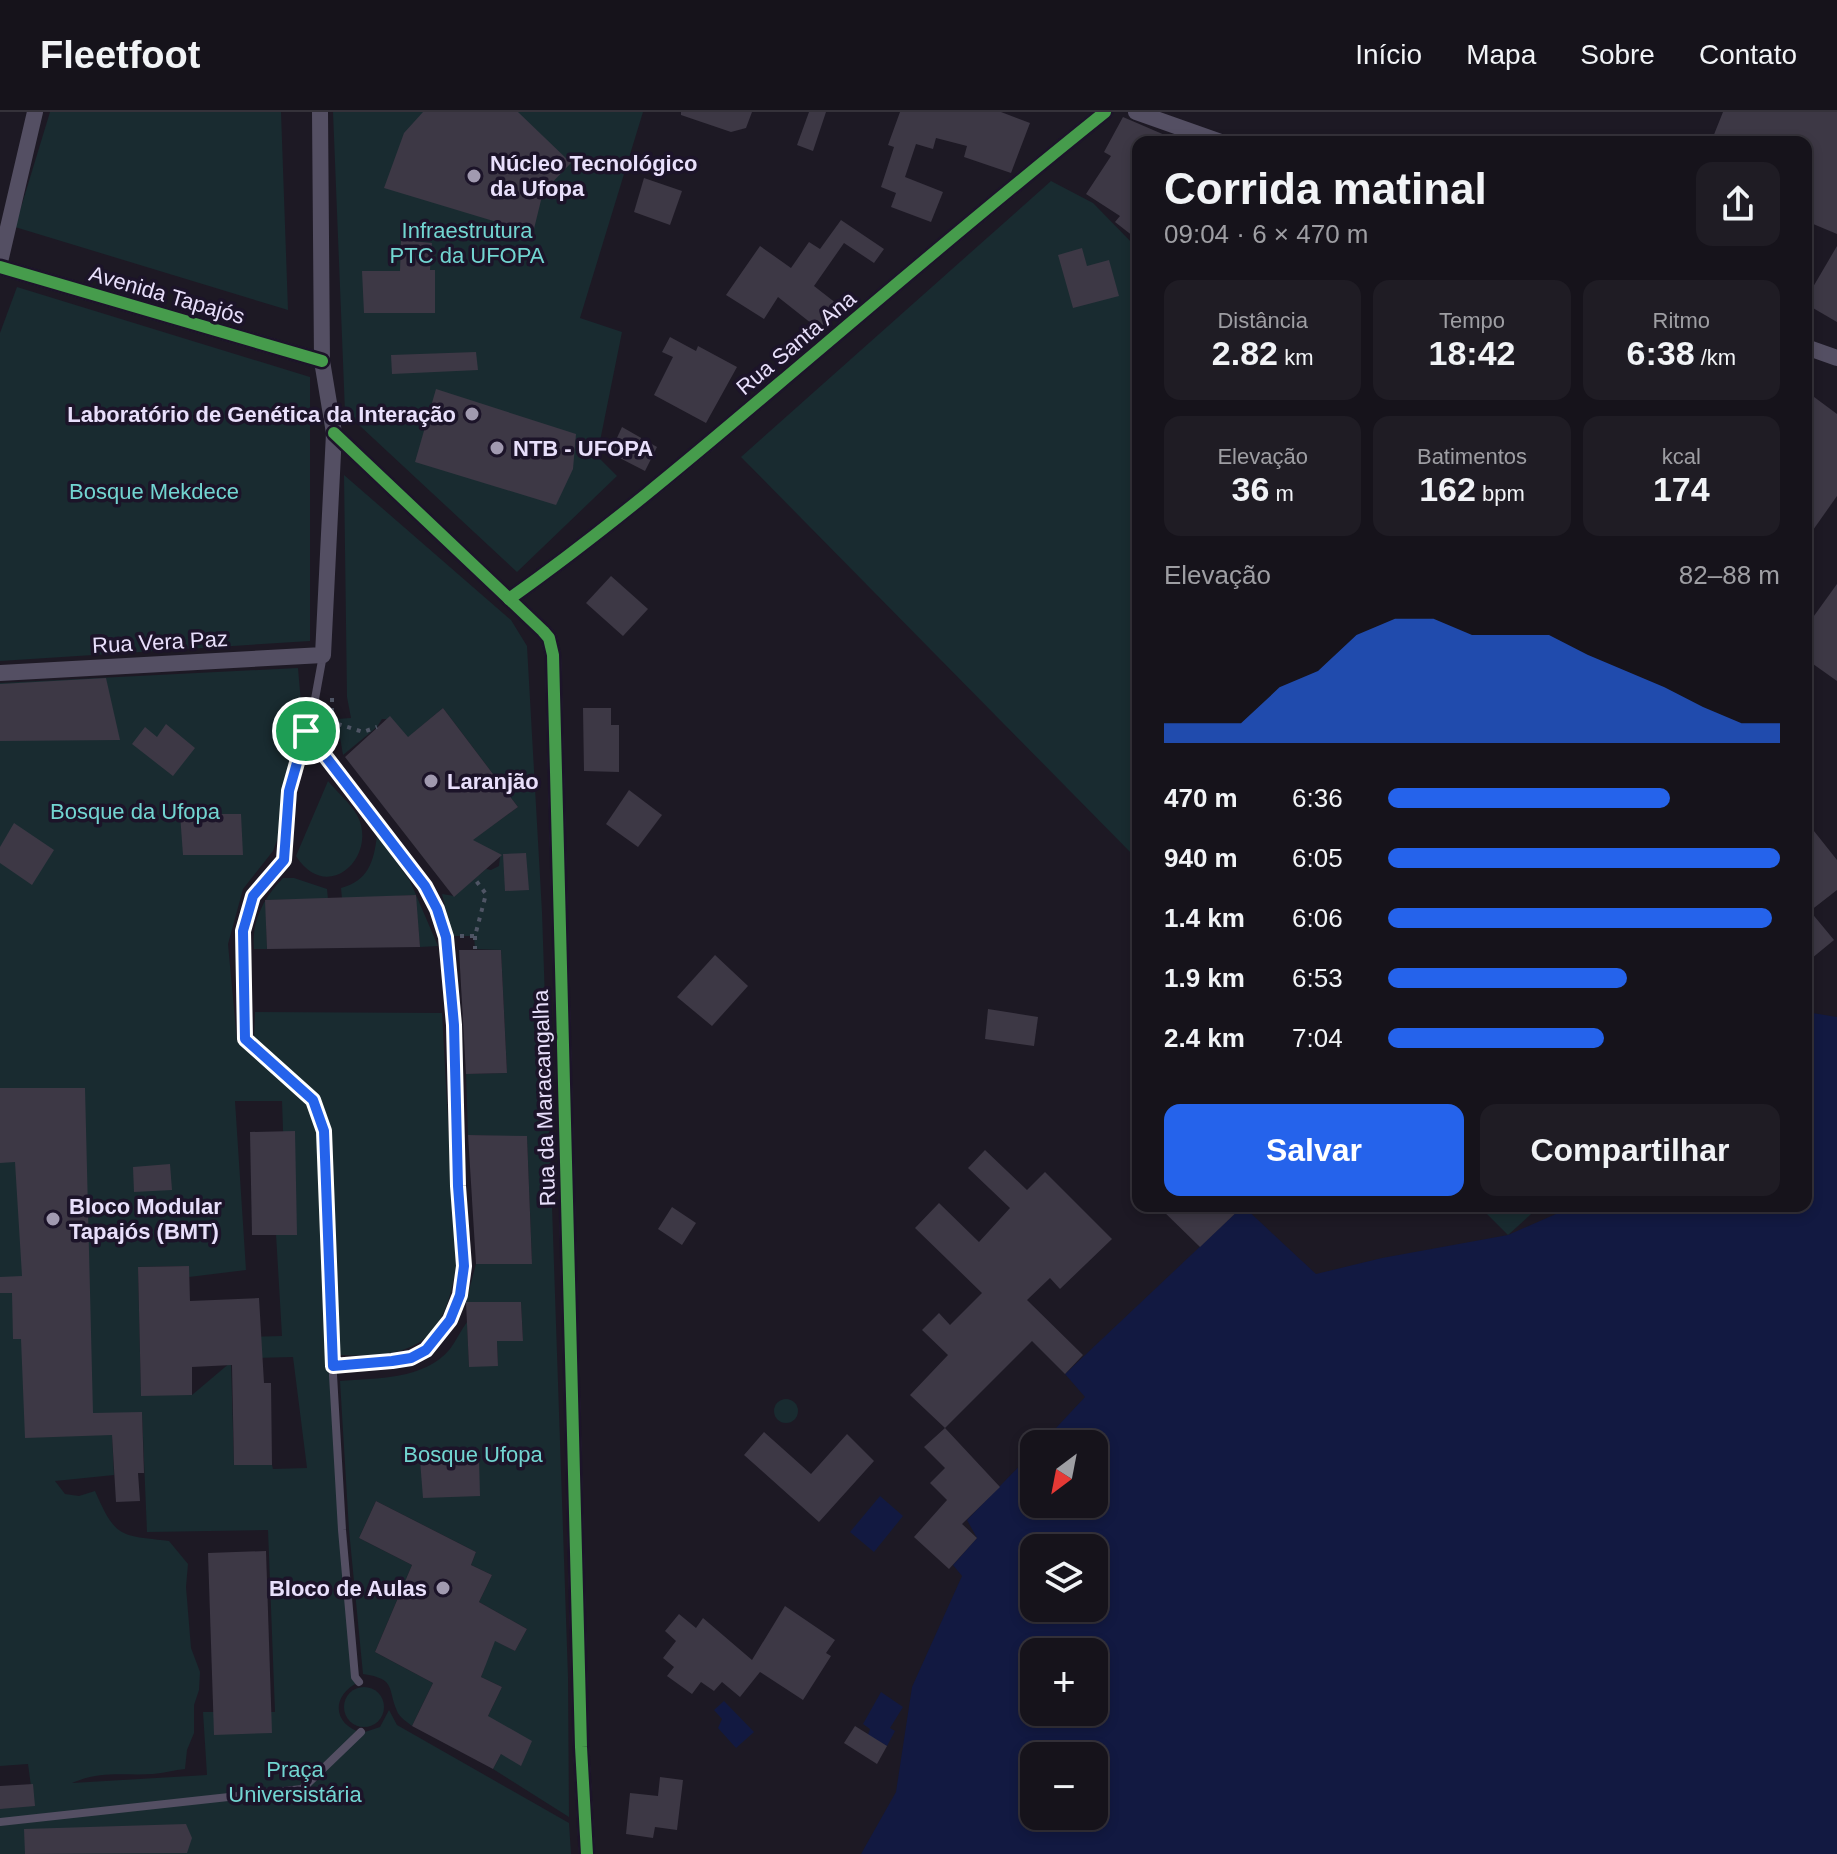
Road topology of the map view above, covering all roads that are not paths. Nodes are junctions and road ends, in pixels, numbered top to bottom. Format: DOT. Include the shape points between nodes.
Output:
graph roads {
  1 [pos="35,112"];
  2 [pos="320,112"];
  3 [pos="1105,112"];
  4 [pos="1136,112"];
  5 [pos="1204,136"];
  6 [pos="0,264"];
  7 [pos="1812,349"];
  8 [pos="1837,358"];
  9 [pos="322,361"];
  10 [pos="334,433"];
  11 [pos="509,599"];
  12 [pos="323,655"];
  13 [pos="0,673"];
  14 [pos="306,731"];
  15 [pos="333,1366"];
  16 [pos="359,1682"];
  17 [pos="361,1732"];
  18 [pos="0,1822"];
  19 [pos="587,1854"];
  1 -- 6 [label="street"];
  2 -- 9 [label="street"];
  3 -- 11 [label="street, Rua Santa Ana" via="741,416"];
  4 -- 5 [label="street"];
  6 -- 9 [label="street, Avenida Tapajós"];
  7 -- 8 [label="street"];
  9 -- 10 [label="street"];
  10 -- 11 [label="street, Rua da Maracangalha"];
  10 -- 12 [label="street"];
  11 -- 19 [label="street, Rua da Maracangalha" via="549,638 555,670"];
  12 -- 13 [label="street, Rua Vera Paz"];
  12 -- 14 [label="lane"];
  14 -- 15 [label="lane" via="289,791 284,860 253,896 243,931 245,1039 313,1100 324,1131"];
  14 -- 15 [label="lane" via="437,909 446,937 454,1025 464,1266 460,1295 450,1320 426,1350 411,1358"];
  15 -- 16 [label="lane" via="342,1530"];
  17 -- 18 [label="lane" via="302,1789"];
}
